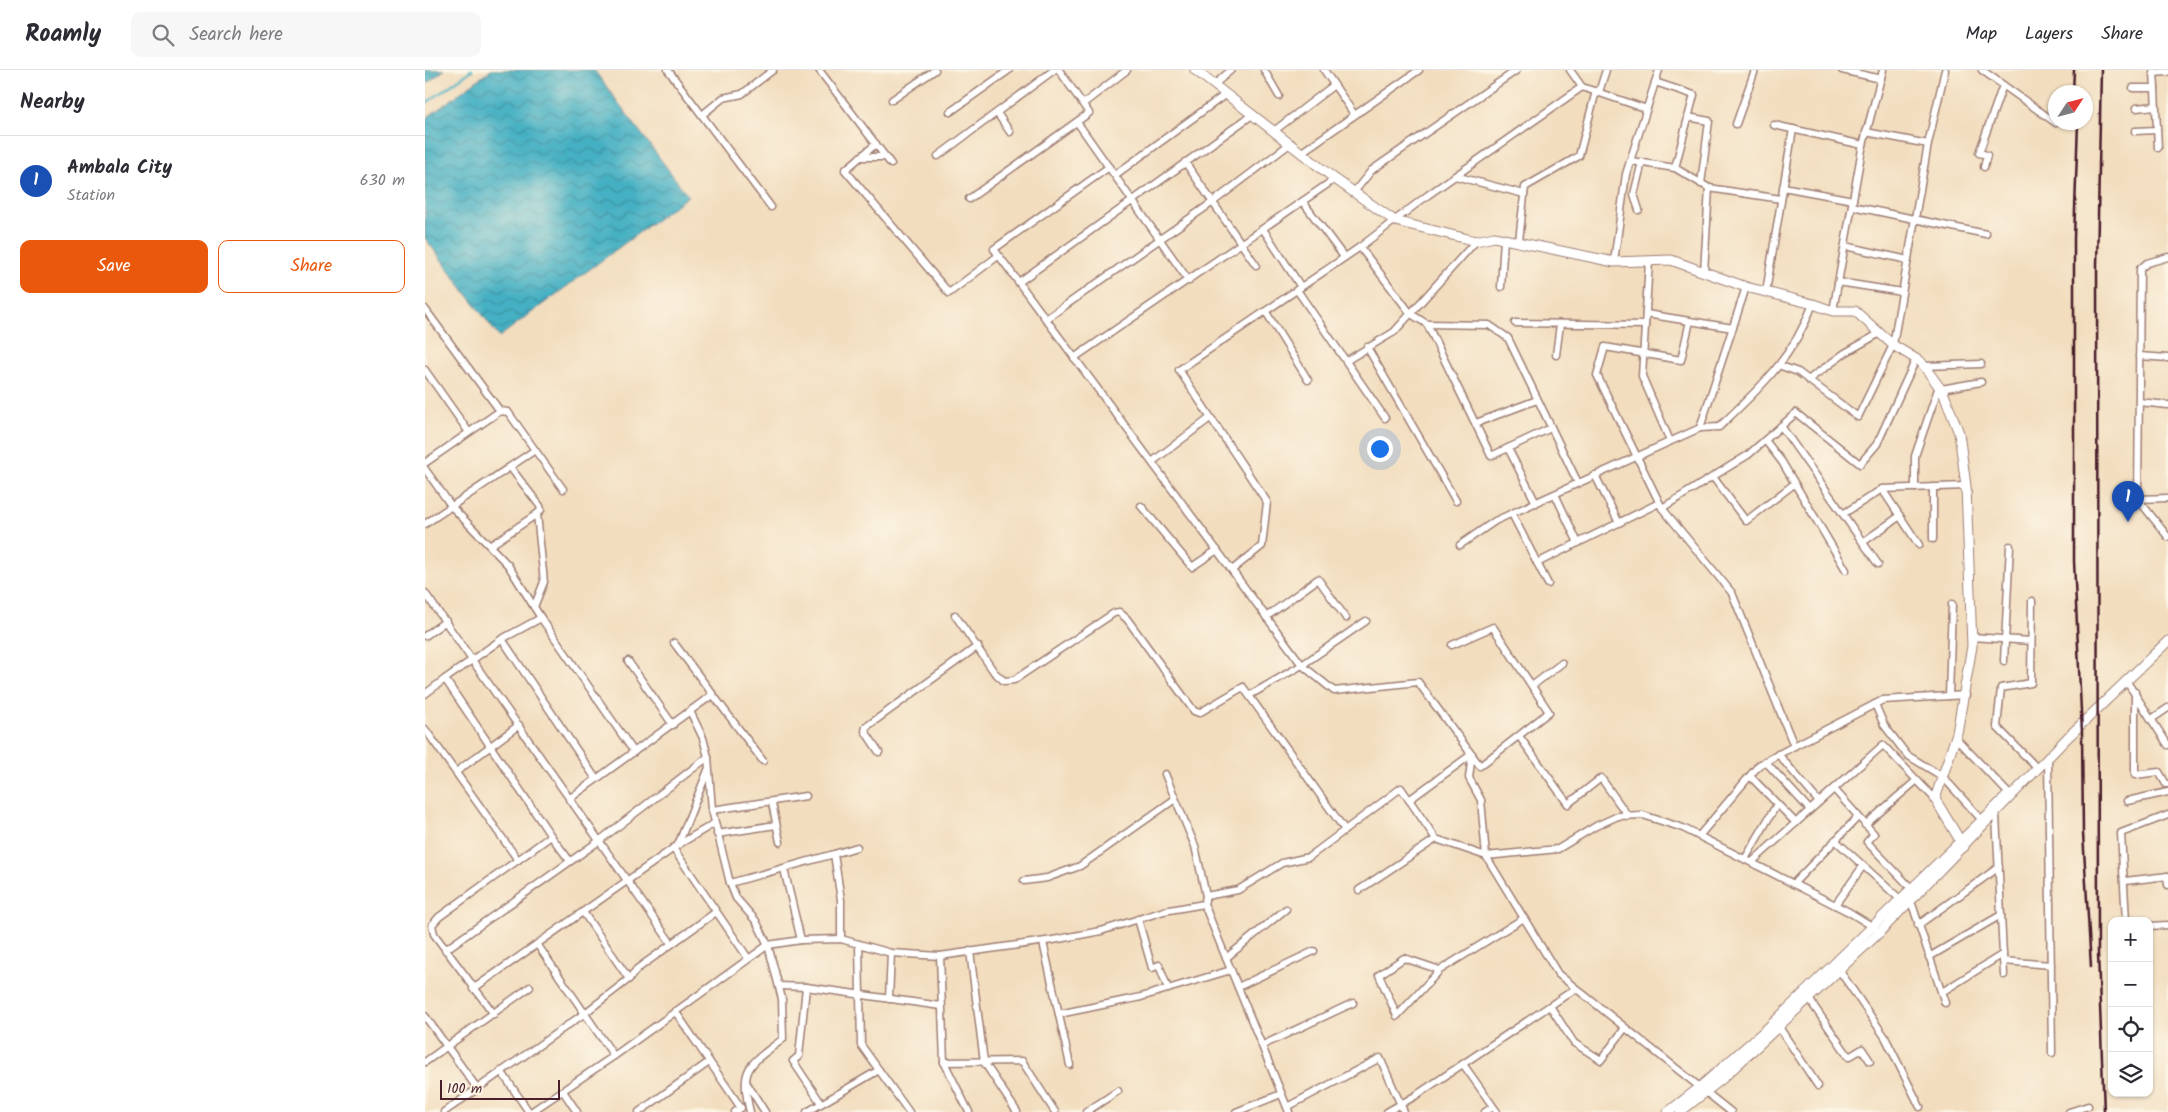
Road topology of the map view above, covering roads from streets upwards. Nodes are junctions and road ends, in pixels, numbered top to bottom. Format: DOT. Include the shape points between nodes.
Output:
graph roads {
  1 [pos="668,70"];
  2 [pos="773,70"];
  3 [pos="819,70"];
  4 [pos="935,70"];
  5 [pos="1009,70"];
  6 [pos="1054,70"];
  7 [pos="1127,70"];
  8 [pos="1195,70"];
  9 [pos="1231,70"];
  10 [pos="1264,70"];
  11 [pos="1325,70"];
  12 [pos="1419,70"];
  13 [pos="1517,70"];
  14 [pos="1570,70"];
  15 [pos="1607,70"];
  16 [pos="1659,70"];
  17 [pos="1755,70"];
  18 [pos="1842,70"];
  19 [pos="1883,70"];
  20 [pos="1945,70"];
  21 [pos="1983,70"];
  22 [pos="1062,71"];
  23 [pos="2154,71"];
  24 [pos="2168,72"];
  25 [pos="1881,79"];
  26 [pos="1655,82"];
  27 [pos="1213,85"];
  28 [pos="1334,85"];
  29 [pos="2003,85"];
  30 [pos="1582,87"];
  31 [pos="2133,88"];
  32 [pos="2155,88"];
  33 [pos="1598,92"];
  34 [pos="1226,94"];
  35 [pos="1279,96"];
  36 [pos="892,100"];
  37 [pos="1084,103"];
  38 [pos="2156,106"];
  39 [pos="2136,108"];
  40 [pos="1647,109"];
  41 [pos="950,112"];
  42 [pos="997,113"];
  43 [pos="1353,114"];
  44 [pos="702,115"];
  45 [pos="1252,115"];
  46 [pos="1688,117"];
  47 [pos="2048,117"];
  48 [pos="1077,122"];
  49 [pos="1736,124"];
  50 [pos="1774,125"];
  51 [pos="1793,129"];
  52 [pos="2157,130"];
  53 [pos="1274,131"];
  54 [pos="2135,131"];
  55 [pos="1010,132"];
  56 [pos="1866,132"];
  57 [pos="1291,143"];
  58 [pos="876,144"];
  59 [pos="1928,144"];
  60 [pos="1863,145"];
  61 [pos="2158,148"];
  62 [pos="1302,152"];
  63 [pos="938,156"];
  64 [pos="860,157"];
  65 [pos="886,157"];
  66 [pos="1631,160"];
  67 [pos="1185,162"];
  68 [pos="1642,162"];
  69 [pos="891,164"];
  70 [pos="1109,167"];
  71 [pos="1984,167"];
  72 [pos="1675,168"];
  73 [pos="1115,175"];
  74 [pos="1455,176"];
  75 [pos="1335,179"];
  76 [pos="1701,184"];
  77 [pos="1783,187"];
  78 [pos="1709,188"];
  79 [pos="1354,192"];
  80 [pos="1524,194"];
  81 [pos="969,199"];
  82 [pos="1781,199"];
  83 [pos="1133,200"];
  84 [pos="1213,202"];
  85 [pos="1303,202"];
  86 [pos="1852,203"];
  87 [pos="771,207"];
  88 [pos="1639,210"];
  89 [pos="1915,219"];
  90 [pos="1395,221"];
  91 [pos="1263,230"];
  92 [pos="1986,234"];
  93 [pos="1504,239"];
  94 [pos="1160,240"];
  95 [pos="1476,241"];
  96 [pos="1519,241"];
  97 [pos="1242,244"];
  98 [pos="1845,246"];
  99 [pos="1361,247"];
  100 [pos="999,256"];
  101 [pos="1344,257"];
  102 [pos="2168,257"];
  103 [pos="1908,260"];
  104 [pos="1649,261"];
  105 [pos="1614,262"];
  106 [pos="1256,265"];
  107 [pos="1704,272"];
  108 [pos="1189,281"];
  109 [pos="1019,282"];
  110 [pos="1838,282"];
  111 [pos="1501,287"];
  112 [pos="1746,287"];
  113 [pos="1299,288"];
  114 [pos="1767,292"];
  115 [pos="1902,292"];
  116 [pos="1813,304"];
  117 [pos="425,309"];
  118 [pos="1833,311"];
  119 [pos="1266,312"];
  120 [pos="1411,314"];
  121 [pos="1646,314"];
  122 [pos="1045,319"];
  123 [pos="1690,321"];
  124 [pos="1515,323"];
  125 [pos="1427,324"];
  126 [pos="1561,324"];
  127 [pos="1645,325"];
  128 [pos="1733,328"];
  129 [pos="1880,333"];
  130 [pos="1893,344"];
  131 [pos="1367,347"];
  132 [pos="1643,353"];
  133 [pos="1556,355"];
  134 [pos="2139,356"];
  135 [pos="1074,358"];
  136 [pos="2168,358"];
  137 [pos="1916,359"];
  138 [pos="1346,361"];
  139 [pos="1981,364"];
  140 [pos="1781,366"];
  141 [pos="1925,366"];
  142 [pos="425,370"];
  143 [pos="1308,380"];
  144 [pos="1809,380"];
  145 [pos="1981,382"];
  146 [pos="1940,388"];
  147 [pos="1537,400"];
  148 [pos="2139,402"];
  149 [pos="2168,405"];
  150 [pos="500,411"];
  151 [pos="1209,418"];
  152 [pos="1385,418"];
  153 [pos="1476,423"];
  154 [pos="1781,426"];
  155 [pos="1551,428"];
  156 [pos="1700,428"];
  157 [pos="468,431"];
  158 [pos="1765,440"];
  159 [pos="1670,441"];
  160 [pos="1508,448"];
  161 [pos="535,450"];
  162 [pos="1637,456"];
  163 [pos="1152,462"];
  164 [pos="425,463"];
  165 [pos="510,467"];
  166 [pos="425,469"];
  167 [pos="1595,475"];
  168 [pos="1713,477"];
  169 [pos="1578,483"];
  170 [pos="1794,484"];
  171 [pos="1966,486"];
  172 [pos="1933,487"];
  173 [pos="1915,488"];
  174 [pos="563,489"];
  175 [pos="1882,490"];
  176 [pos="1555,494"];
  177 [pos="2168,498"];
  178 [pos="2138,499"];
  179 [pos="1456,501"];
  180 [pos="1535,502"];
  181 [pos="1141,506"];
  182 [pos="1661,506"];
  183 [pos="452,507"];
  184 [pos="537,514"];
  185 [pos="1511,514"];
  186 [pos="1843,514"];
  187 [pos="1900,516"];
  188 [pos="1619,523"];
  189 [pos="425,524"];
  190 [pos="2168,537"];
  191 [pos="1933,539"];
  192 [pos="1863,542"];
  193 [pos="1578,543"];
  194 [pos="491,545"];
  195 [pos="1461,545"];
  196 [pos="1919,545"];
  197 [pos="2010,546"];
  198 [pos="1217,550"];
  199 [pos="1537,563"];
  200 [pos="1878,564"];
  201 [pos="1231,570"];
  202 [pos="1845,570"];
  203 [pos="1548,584"];
  204 [pos="425,593"];
  205 [pos="2032,600"];
  206 [pos="1952,604"];
  207 [pos="534,607"];
  208 [pos="955,616"];
  209 [pos="1266,617"];
  210 [pos="541,618"];
  211 [pos="1346,618"];
  212 [pos="446,621"];
  213 [pos="1366,621"];
  214 [pos="425,636"];
  215 [pos="1972,637"];
  216 [pos="502,639"];
  217 [pos="2005,639"];
  218 [pos="2031,641"];
  219 [pos="2168,641"];
  220 [pos="674,643"];
  221 [pos="1452,645"];
  222 [pos="978,646"];
  223 [pos="472,658"];
  224 [pos="628,660"];
  225 [pos="2004,661"];
  226 [pos="1562,663"];
  227 [pos="1302,665"];
  228 [pos="445,679"];
  229 [pos="2127,682"];
  230 [pos="1532,686"];
  231 [pos="2135,692"];
  232 [pos="425,694"];
  233 [pos="713,695"];
  234 [pos="1250,695"];
  235 [pos="1965,695"];
  236 [pos="1949,696"];
  237 [pos="1875,704"];
  238 [pos="2168,708"];
  239 [pos="690,711"];
  240 [pos="2153,718"];
  241 [pos="673,725"];
  242 [pos="519,726"];
  243 [pos="425,729"];
  244 [pos="1519,736"];
  245 [pos="1956,738"];
  246 [pos="2168,744"];
  247 [pos="491,746"];
  248 [pos="1793,746"];
  249 [pos="634,752"];
  250 [pos="879,752"];
  251 [pos="1472,754"];
  252 [pos="1778,754"];
  253 [pos="708,757"];
  254 [pos="2049,758"];
  255 [pos="763,761"];
  256 [pos="1765,761"];
  257 [pos="709,769"];
  258 [pos="2036,771"];
  259 [pos="456,772"];
  260 [pos="1165,774"];
  261 [pos="1750,776"];
  262 [pos="1943,777"];
  263 [pos="596,779"];
  264 [pos="1917,780"];
  265 [pos="2168,784"];
  266 [pos="1834,789"];
  267 [pos="2168,792"];
  268 [pos="2009,794"];
  269 [pos="806,796"];
  270 [pos="569,799"];
  271 [pos="1175,799"];
  272 [pos="1935,799"];
  273 [pos="1409,800"];
  274 [pos="2127,801"];
  275 [pos="1819,802"];
  276 [pos="772,803"];
  277 [pos="1777,804"];
  278 [pos="712,810"];
  279 [pos="1810,810"];
  280 [pos="1996,815"];
  281 [pos="2168,815"];
  282 [pos="1629,816"];
  283 [pos="1858,817"];
  284 [pos="1981,819"];
  285 [pos="715,823"];
  286 [pos="1796,823"];
  287 [pos="776,825"];
  288 [pos="1865,825"];
  289 [pos="1345,830"];
  290 [pos="717,834"];
  291 [pos="551,836"];
  292 [pos="1699,836"];
  293 [pos="1436,839"];
  294 [pos="1835,840"];
  295 [pos="599,841"];
  296 [pos="780,842"];
  297 [pos="1962,844"];
  298 [pos="675,847"];
  299 [pos="857,847"];
  300 [pos="835,854"];
  301 [pos="1486,856"];
  302 [pos="1745,859"];
  303 [pos="518,860"];
  304 [pos="570,861"];
  305 [pos="1752,862"];
  306 [pos="1863,866"];
  307 [pos="1999,867"];
  308 [pos="784,868"];
  309 [pos="2168,876"];
  310 [pos="627,881"];
  311 [pos="1024,881"];
  312 [pos="2125,881"];
  313 [pos="730,883"];
  314 [pos="1793,884"];
  315 [pos="2168,885"];
  316 [pos="1912,889"];
  317 [pos="1359,890"];
  318 [pos="1206,896"];
  319 [pos="1906,900"];
  320 [pos="1204,904"];
  321 [pos="1835,905"];
  322 [pos="1286,909"];
  323 [pos="583,912"];
  324 [pos="716,912"];
  325 [pos="2001,915"];
  326 [pos="2126,917"];
  327 [pos="1524,918"];
  328 [pos="1138,919"];
  329 [pos="1918,925"];
  330 [pos="2168,925"];
  331 [pos="2153,926"];
  332 [pos="1877,930"];
  333 [pos="841,939"];
  334 [pos="801,940"];
  335 [pos="1043,942"];
  336 [pos="671,943"];
  337 [pos="537,944"];
  338 [pos="767,944"];
  339 [pos="859,944"];
  340 [pos="445,950"];
  341 [pos="969,951"];
  342 [pos="1314,951"];
  343 [pos="891,953"];
  344 [pos="2003,954"];
  345 [pos="940,956"];
  346 [pos="1929,957"];
  347 [pos="748,958"];
  348 [pos="1226,958"];
  349 [pos="2003,961"];
  350 [pos="2051,965"];
  351 [pos="1837,967"];
  352 [pos="1231,970"];
  353 [pos="1440,970"];
  354 [pos="2004,975"];
  355 [pos="629,979"];
  356 [pos="779,986"];
  357 [pos="531,987"];
  358 [pos="806,987"];
  359 [pos="1238,987"];
  360 [pos="473,989"];
  361 [pos="1168,989"];
  362 [pos="1575,989"];
  363 [pos="1942,992"];
  364 [pos="860,995"];
  365 [pos="889,999"];
  366 [pos="1809,999"];
  367 [pos="1353,1003"];
  368 [pos="1945,1003"];
  369 [pos="941,1006"];
  370 [pos="1550,1006"];
  371 [pos="675,1011"];
  372 [pos="585,1013"];
  373 [pos="494,1014"];
  374 [pos="1059,1014"];
  375 [pos="425,1016"];
  376 [pos="1779,1027"];
  377 [pos="1625,1028"];
  378 [pos="1263,1045"];
  379 [pos="446,1047"];
  380 [pos="2052,1053"];
  381 [pos="614,1056"];
  382 [pos="1870,1061"];
  383 [pos="425,1062"];
  384 [pos="709,1062"];
  385 [pos="944,1062"];
  386 [pos="984,1062"];
  387 [pos="1463,1064"];
  388 [pos="1070,1065"];
  389 [pos="879,1070"];
  390 [pos="501,1071"];
  391 [pos="746,1082"];
  392 [pos="1818,1086"];
  393 [pos="477,1088"];
  394 [pos="563,1091"];
  395 [pos="1118,1091"];
  396 [pos="1702,1091"];
  397 [pos="1281,1094"];
  398 [pos="821,1103"];
  399 [pos="1400,1104"];
  400 [pos="2087,1106"];
  401 [pos="1920,1107"];
  402 [pos="1288,1109"];
  403 [pos="1495,1109"];
  404 [pos="444,1112"];
  405 [pos="530,1112"];
  406 [pos="577,1112"];
  407 [pos="639,1112"];
  408 [pos="735,1112"];
  409 [pos="750,1112"];
  410 [pos="765,1112"];
  411 [pos="807,1112"];
  412 [pos="909,1112"];
  413 [pos="969,1112"];
  414 [pos="1017,1112"];
  415 [pos="1055,1112"];
  416 [pos="1086,1112"];
  417 [pos="1236,1112"];
  418 [pos="1387,1112"];
  419 [pos="1404,1112"];
  420 [pos="1485,1112"];
  421 [pos="1668,1112"];
  422 [pos="1680,1112"];
  423 [pos="1731,1112"];
  424 [pos="2069,1112"];
  1 -- 44 [label="street"];
  2 -- 44 [label="street" via="742,94 723,98"];
  3 -- 58 [label="street"];
  4 -- 36 [label="street"];
  5 -- 41 [label="street"];
  6 -- 42 [label="street"];
  7 -- 37 [label="street"];
  8 -- 27 [label="street"];
  9 -- 27 [label="street"];
  10 -- 35 [label="street"];
  11 -- 28 [label="street"];
  12 -- 43 [label="street"];
  13 -- 79 [label="street" via="1372,170"];
  14 -- 30 [label="street"];
  15 -- 33 [label="street"];
  16 -- 26 [label="street"];
  17 -- 49 [label="street"];
  18 -- 25 [label="street"];
  19 -- 25 [label="street"];
  20 -- 59 [label="street"];
  21 -- 29 [label="street"];
  22 -- 37 [label="street"];
  23 -- 24 [label="street"];
  23 -- 32 [label="street"];
  25 -- 56 [label="street"];
  26 -- 40 [label="street"];
  26 -- 46 [label="street" via="1694,95"];
  27 -- 34 [label="street"];
  28 -- 43 [label="street"];
  28 -- 53 [label="street"];
  29 -- 47 [label="street"];
  29 -- 71 [label="street" via="1979,153 1987,155"];
  30 -- 33 [label="street"];
  30 -- 74 [label="street"];
  31 -- 32 [label="street"];
  32 -- 38 [label="street"];
  33 -- 40 [label="street"];
  33 -- 80 [label="street" via="1579,156 1525,187"];
  34 -- 45 [label="street"];
  34 -- 73 [label="street"];
  37 -- 48 [label="street" via="1089,113"];
  38 -- 39 [label="street"];
  38 -- 52 [label="street"];
  40 -- 66 [label="street"];
  42 -- 55 [label="street"];
  42 -- 63 [label="street"];
  43 -- 62 [label="street"];
  44 -- 87 [label="street"];
  45 -- 53 [label="street"];
  45 -- 67 [label="street"];
  46 -- 72 [label="street"];
  46 -- 76 [label="street" via="1709,121"];
  48 -- 70 [label="street"];
  48 -- 81 [label="street"];
  50 -- 51 [label="street"];
  51 -- 60 [label="street"];
  51 -- 77 [label="street"];
  52 -- 54 [label="street"];
  52 -- 61 [label="street"];
  53 -- 57 [label="street"];
  56 -- 59 [label="street"];
  56 -- 60 [label="street"];
  57 -- 62 [label="street"];
  57 -- 84 [label="street"];
  58 -- 64 [label="street"];
  58 -- 65 [label="street"];
  59 -- 89 [label="street"];
  60 -- 86 [label="street"];
  62 -- 75 [label="street"];
  64 -- 65 [label="street"];
  64 -- 100 [label="street" via="845,170 949,293"];
  65 -- 69 [label="street"];
  66 -- 68 [label="street"];
  66 -- 105 [label="street"];
  67 -- 83 [label="street"];
  67 -- 84 [label="street"];
  68 -- 72 [label="street"];
  68 -- 88 [label="street" via="1634,194"];
  70 -- 73 [label="street"];
  70 -- 100 [label="street" via="994,249"];
  72 -- 76 [label="street"];
  73 -- 83 [label="street"];
  74 -- 80 [label="street"];
  74 -- 90 [label="street"];
  75 -- 79 [label="street"];
  75 -- 85 [label="street"];
  76 -- 78 [label="street"];
  77 -- 82 [label="street"];
  77 -- 86 [label="street"];
  78 -- 82 [label="street"];
  78 -- 107 [label="street"];
  79 -- 90 [label="street"];
  80 -- 96 [label="street"];
  82 -- 114 [label="street"];
  83 -- 94 [label="street"];
  83 -- 109 [label="street"];
  84 -- 94 [label="street"];
  84 -- 97 [label="street"];
  85 -- 91 [label="street"];
  85 -- 101 [label="street"];
  86 -- 89 [label="street"];
  86 -- 98 [label="street"];
  89 -- 92 [label="street"];
  89 -- 103 [label="street"];
  90 -- 95 [label="street"];
  90 -- 99 [label="street"];
  91 -- 97 [label="street"];
  91 -- 113 [label="street"];
  93 -- 95 [label="street" via="1494,237"];
  93 -- 96 [label="street"];
  93 -- 111 [label="street"];
  94 -- 108 [label="street"];
  94 -- 122 [label="street"];
  95 -- 120 [label="street"];
  96 -- 105 [label="street"];
  97 -- 106 [label="street"];
  97 -- 108 [label="street"];
  98 -- 103 [label="street"];
  98 -- 110 [label="street"];
  99 -- 101 [label="street"];
  99 -- 120 [label="street"];
  100 -- 109 [label="street"];
  101 -- 113 [label="street"];
  102 -- 134 [label="street" via="2147,263 2140,269"];
  103 -- 115 [label="street"];
  104 -- 105 [label="street"];
  104 -- 107 [label="street" via="1671,260"];
  104 -- 121 [label="street"];
  107 -- 112 [label="street"];
  108 -- 135 [label="street"];
  109 -- 122 [label="street"];
  110 -- 115 [label="street"];
  110 -- 118 [label="street"];
  112 -- 114 [label="street"];
  112 -- 128 [label="street"];
  113 -- 119 [label="street"];
  113 -- 138 [label="street"];
  114 -- 116 [label="street"];
  115 -- 130 [label="street"];
  116 -- 118 [label="street"];
  116 -- 140 [label="street" via="1805,325"];
  117 -- 150 [label="street"];
  118 -- 129 [label="street" via="1855,311"];
  119 -- 143 [label="street"];
  119 -- 151 [label="street" via="1179,370"];
  120 -- 125 [label="street"];
  120 -- 131 [label="street" via="1394,332"];
  121 -- 123 [label="street"];
  121 -- 127 [label="street"];
  122 -- 135 [label="street"];
  123 -- 128 [label="street"];
  123 -- 132 [label="street" via="1681,360"];
  124 -- 126 [label="street"];
  125 -- 147 [label="street" via="1489,325 1508,338"];
  125 -- 153 [label="street"];
  126 -- 127 [label="street"];
  126 -- 133 [label="street"];
  127 -- 132 [label="street"];
  128 -- 156 [label="street"];
  129 -- 130 [label="street"];
  129 -- 144 [label="street" via="1845,353"];
  130 -- 137 [label="street"];
  130 -- 144 [label="street" via="1858,418"];
  131 -- 138 [label="street"];
  131 -- 179 [label="street"];
  132 -- 159 [label="street" via="1642,376"];
  132 -- 162 [label="street" via="1605,347 1597,374"];
  134 -- 136 [label="street"];
  134 -- 148 [label="street"];
  135 -- 163 [label="street"];
  137 -- 141 [label="street"];
  137 -- 154 [label="street" via="1877,444 1860,464 1796,413"];
  138 -- 152 [label="street"];
  139 -- 141 [label="street"];
  140 -- 144 [label="street"];
  140 -- 156 [label="street" via="1719,427"];
  141 -- 146 [label="street"];
  142 -- 157 [label="street"];
  145 -- 146 [label="street"];
  146 -- 171 [label="street" via="1959,433"];
  146 -- 173 [label="street" via="1915,456"];
  147 -- 153 [label="street"];
  147 -- 155 [label="street"];
  148 -- 149 [label="street"];
  148 -- 178 [label="street"];
  150 -- 157 [label="street"];
  150 -- 161 [label="street" via="507,412"];
  151 -- 163 [label="street"];
  151 -- 201 [label="street" via="1267,502 1262,546"];
  153 -- 160 [label="street" via="1491,456"];
  154 -- 158 [label="street"];
  154 -- 186 [label="street"];
  155 -- 160 [label="street"];
  155 -- 169 [label="street"];
  156 -- 159 [label="street"];
  157 -- 164 [label="street"];
  158 -- 168 [label="street"];
  158 -- 170 [label="street"];
  159 -- 162 [label="street"];
  160 -- 180 [label="street"];
  161 -- 165 [label="street"];
  161 -- 174 [label="street"];
  162 -- 167 [label="street"];
  162 -- 182 [label="street"];
  163 -- 198 [label="street"];
  165 -- 183 [label="street"];
  165 -- 184 [label="street" via="541,506"];
  166 -- 183 [label="street"];
  167 -- 169 [label="street"];
  167 -- 188 [label="street"];
  168 -- 170 [label="street" via="1746,521"];
  168 -- 182 [label="street"];
  169 -- 176 [label="street"];
  170 -- 202 [label="street"];
  171 -- 172 [label="street"];
  171 -- 215 [label="street"];
  172 -- 173 [label="street"];
  172 -- 191 [label="street"];
  173 -- 175 [label="street"];
  175 -- 186 [label="street"];
  175 -- 187 [label="street"];
  176 -- 180 [label="street"];
  176 -- 193 [label="street"];
  177 -- 178 [label="street"];
  178 -- 190 [label="street"];
  180 -- 185 [label="street"];
  181 -- 198 [label="street" via="1192,567"];
  182 -- 188 [label="street"];
  182 -- 248 [label="street" via="1732,593"];
  183 -- 189 [label="street"];
  183 -- 194 [label="street"];
  184 -- 194 [label="street"];
  184 -- 207 [label="street" via="544,582"];
  185 -- 195 [label="street"];
  185 -- 199 [label="street"];
  186 -- 192 [label="street"];
  187 -- 192 [label="street"];
  187 -- 196 [label="street"];
  188 -- 193 [label="street"];
  192 -- 200 [label="street"];
  193 -- 199 [label="street"];
  194 -- 207 [label="street" via="508,565"];
  197 -- 217 [label="street"];
  198 -- 201 [label="street"];
  199 -- 203 [label="street"];
  201 -- 209 [label="street"];
  204 -- 212 [label="street"];
  205 -- 218 [label="street"];
  206 -- 236 [label="street"];
  207 -- 210 [label="street"];
  208 -- 222 [label="street"];
  209 -- 211 [label="street" via="1318,579"];
  209 -- 227 [label="street"];
  210 -- 216 [label="street"];
  210 -- 249 [label="street"];
  212 -- 214 [label="street"];
  212 -- 223 [label="street"];
  213 -- 227 [label="street"];
  215 -- 217 [label="street"];
  215 -- 235 [label="street"];
  216 -- 223 [label="street"];
  216 -- 263 [label="street"];
  217 -- 218 [label="street"];
  217 -- 225 [label="street"];
  218 -- 258 [label="street" via="2031,683 2001,688 1997,727"];
  219 -- 229 [label="street"];
  220 -- 233 [label="street"];
  221 -- 230 [label="street" via="1493,627"];
  222 -- 234 [label="street" via="994,672 1004,680 1014,680 1119,612 1195,711 1207,711 1243,687"];
  222 -- 250 [label="street" via="866,727 865,731"];
  223 -- 228 [label="street"];
  223 -- 242 [label="street"];
  224 -- 241 [label="street"];
  226 -- 230 [label="street"];
  227 -- 234 [label="street"];
  227 -- 251 [label="street" via="1334,691 1418,682"];
  228 -- 232 [label="street"];
  228 -- 247 [label="street"];
  229 -- 231 [label="street"];
  229 -- 254 [label="street"];
  230 -- 244 [label="street" via="1549,712"];
  231 -- 240 [label="street"];
  231 -- 265 [label="street" via="2135,775 2159,772"];
  233 -- 239 [label="street"];
  233 -- 255 [label="street"];
  234 -- 289 [label="street"];
  235 -- 236 [label="street"];
  235 -- 245 [label="street"];
  236 -- 237 [label="street" via="1883,700"];
  237 -- 248 [label="street"];
  237 -- 262 [label="street" via="1884,725 1907,756"];
  238 -- 240 [label="street"];
  239 -- 241 [label="street"];
  239 -- 253 [label="street"];
  240 -- 246 [label="street"];
  241 -- 249 [label="street"];
  242 -- 247 [label="street"];
  242 -- 270 [label="street"];
  243 -- 259 [label="street"];
  244 -- 251 [label="street" via="1480,766"];
  244 -- 282 [label="street" via="1568,804 1601,778"];
  245 -- 262 [label="street"];
  245 -- 268 [label="street"];
  247 -- 259 [label="street"];
  247 -- 291 [label="street"];
  248 -- 252 [label="street"];
  249 -- 263 [label="street"];
  251 -- 273 [label="street"];
  251 -- 301 [label="street" via="1469,778 1481,800"];
  252 -- 256 [label="street"];
  252 -- 275 [label="street"];
  253 -- 257 [label="street"];
  253 -- 295 [label="street"];
  254 -- 258 [label="street"];
  254 -- 350 [label="street"];
  256 -- 261 [label="street"];
  256 -- 279 [label="street"];
  257 -- 278 [label="street"];
  257 -- 298 [label="street"];
  258 -- 268 [label="street"];
  258 -- 280 [label="street"];
  259 -- 303 [label="street"];
  260 -- 271 [label="street"];
  261 -- 277 [label="street"];
  261 -- 292 [label="street"];
  262 -- 272 [label="street"];
  262 -- 284 [label="street"];
  263 -- 270 [label="street"];
  264 -- 266 [label="street" via="1883,746"];
  264 -- 272 [label="street"];
  264 -- 288 [label="street"];
  266 -- 275 [label="street"];
  266 -- 283 [label="street"];
  267 -- 274 [label="street"];
  268 -- 284 [label="street"];
  269 -- 276 [label="street"];
  270 -- 295 [label="street"];
  271 -- 311 [label="street" via="1080,866 1047,878"];
  271 -- 318 [label="street" via="1195,846"];
  272 -- 297 [label="street"];
  273 -- 289 [label="street" via="1401,788"];
  273 -- 293 [label="street"];
  275 -- 279 [label="street"];
  276 -- 278 [label="street"];
  276 -- 287 [label="street"];
  277 -- 286 [label="street"];
  277 -- 302 [label="street"];
  278 -- 285 [label="street"];
  279 -- 286 [label="street"];
  280 -- 297 [label="street"];
  280 -- 307 [label="street"];
  281 -- 312 [label="street" via="2121,833"];
  282 -- 292 [label="street" via="1643,815"];
  282 -- 301 [label="street" via="1618,816 1596,826 1558,849"];
  283 -- 288 [label="street"];
  283 -- 294 [label="street"];
  284 -- 297 [label="street"];
  285 -- 290 [label="street"];
  285 -- 298 [label="street"];
  286 -- 305 [label="street"];
  287 -- 290 [label="street"];
  287 -- 296 [label="street"];
  288 -- 316 [label="street" via="1874,834 1867,842"];
  289 -- 318 [label="street" via="1309,857 1282,862 1238,890"];
  290 -- 313 [label="street"];
  291 -- 303 [label="street"];
  291 -- 304 [label="street"];
  292 -- 302 [label="street"];
  293 -- 301 [label="street"];
  293 -- 317 [label="street"];
  294 -- 306 [label="street"];
  294 -- 314 [label="street"];
  295 -- 304 [label="street"];
  295 -- 310 [label="street"];
  297 -- 316 [label="street"];
  297 -- 319 [label="street"];
  298 -- 310 [label="street"];
  298 -- 324 [label="street"];
  299 -- 300 [label="street"];
  300 -- 308 [label="street"];
  300 -- 333 [label="street" via="841,900"];
  301 -- 327 [label="street"];
  302 -- 305 [label="street"];
  303 -- 340 [label="street" via="435,920 432,925 434,934"];
  304 -- 340 [label="street"];
  305 -- 314 [label="street"];
  306 -- 319 [label="street"];
  306 -- 321 [label="street"];
  307 -- 325 [label="street"];
  307 -- 329 [label="street"];
  308 -- 313 [label="street"];
  308 -- 334 [label="street"];
  309 -- 312 [label="street"];
  309 -- 315 [label="street"];
  310 -- 323 [label="street"];
  310 -- 336 [label="street"];
  312 -- 326 [label="street"];
  313 -- 338 [label="street" via="737,898 756,920"];
  314 -- 321 [label="street"];
  316 -- 319 [label="street"];
  318 -- 320 [label="street"];
  319 -- 329 [label="street"];
  319 -- 332 [label="street"];
  320 -- 328 [label="street"];
  320 -- 348 [label="street"];
  321 -- 332 [label="street"];
  322 -- 348 [label="street"];
  323 -- 337 [label="street"];
  323 -- 355 [label="street"];
  324 -- 336 [label="street"];
  324 -- 347 [label="street"];
  325 -- 344 [label="street"];
  325 -- 346 [label="street"];
  327 -- 353 [label="street"];
  327 -- 362 [label="street" via="1558,974"];
  328 -- 335 [label="street" via="1101,931"];
  328 -- 361 [label="street" via="1152,968 1159,965"];
  329 -- 346 [label="street"];
  330 -- 331 [label="street"];
  332 -- 351 [label="street"];
  333 -- 334 [label="street"];
  333 -- 339 [label="street"];
  334 -- 338 [label="street"];
  335 -- 341 [label="street"];
  335 -- 374 [label="street"];
  336 -- 355 [label="street"];
  337 -- 360 [label="street"];
  337 -- 372 [label="street"];
  338 -- 347 [label="street"];
  338 -- 356 [label="street"];
  339 -- 343 [label="street"];
  339 -- 364 [label="street"];
  340 -- 360 [label="street"];
  341 -- 345 [label="street"];
  341 -- 386 [label="street"];
  342 -- 359 [label="street"];
  343 -- 345 [label="street"];
  343 -- 365 [label="street"];
  344 -- 349 [label="street"];
  344 -- 363 [label="street"];
  345 -- 369 [label="street"];
  346 -- 363 [label="street"];
  347 -- 371 [label="street"];
  348 -- 352 [label="street"];
  349 -- 350 [label="street"];
  349 -- 354 [label="street"];
  350 -- 380 [label="street"];
  351 -- 366 [label="street"];
  351 -- 396 [label="street"];
  351 -- 401 [label="street" via="1885,1037"];
  352 -- 359 [label="street"];
  352 -- 361 [label="street"];
  353 -- 353 [label="street" via="1403,1010 1397,1016 1379,975 1405,958"];
  355 -- 372 [label="street"];
  356 -- 358 [label="street"];
  356 -- 391 [label="street" via="783,1038 750,1064"];
  357 -- 373 [label="street"];
  358 -- 364 [label="street"];
  358 -- 398 [label="street" via="799,1056 793,1061"];
  359 -- 378 [label="street"];
  360 -- 373 [label="street"];
  361 -- 374 [label="street"];
  362 -- 370 [label="street"];
  362 -- 377 [label="street"];
  363 -- 368 [label="street"];
  364 -- 365 [label="street"];
  364 -- 389 [label="street" via="861,1045"];
  365 -- 369 [label="street"];
  366 -- 376 [label="street"];
  366 -- 382 [label="street" via="1849,1057 1862,1050"];
  367 -- 378 [label="street"];
  369 -- 385 [label="street"];
  370 -- 377 [label="street" via="1574,1043 1601,1060"];
  370 -- 387 [label="street"];
  371 -- 381 [label="street"];
  371 -- 384 [label="street"];
  372 -- 381 [label="street"];
  372 -- 390 [label="street"];
  373 -- 379 [label="street"];
  374 -- 388 [label="street"];
  375 -- 379 [label="street"];
  376 -- 392 [label="street"];
  376 -- 396 [label="street"];
  377 -- 396 [label="street"];
  378 -- 397 [label="street"];
  379 -- 383 [label="street"];
  379 -- 393 [label="street"];
  381 -- 394 [label="street"];
  384 -- 407 [label="street"];
  384 -- 408 [label="street" via="741,1108"];
  385 -- 386 [label="street"];
  385 -- 413 [label="street"];
  386 -- 414 [label="street"];
  386 -- 415 [label="street" via="1022,1061"];
  387 -- 399 [label="street"];
  387 -- 403 [label="street"];
  389 -- 398 [label="street"];
  389 -- 412 [label="street"];
  390 -- 393 [label="street"];
  390 -- 405 [label="street"];
  391 -- 409 [label="street"];
  391 -- 410 [label="street"];
  393 -- 404 [label="street"];
  394 -- 405 [label="street"];
  394 -- 406 [label="street"];
  395 -- 416 [label="street"];
  396 -- 421 [label="street"];
  396 -- 422 [label="street"];
  396 -- 423 [label="street"];
  397 -- 402 [label="street"];
  397 -- 417 [label="street"];
  398 -- 411 [label="street"];
  399 -- 402 [label="street" via="1380,1058"];
  399 -- 418 [label="street"];
  399 -- 419 [label="street"];
  400 -- 424 [label="street"];
  403 -- 420 [label="street"];
}
